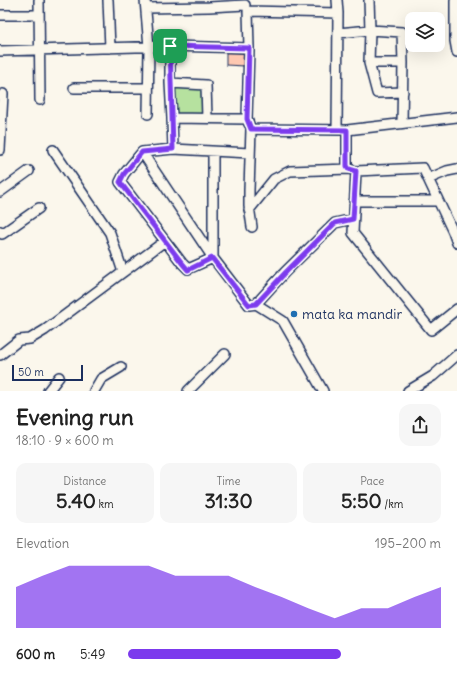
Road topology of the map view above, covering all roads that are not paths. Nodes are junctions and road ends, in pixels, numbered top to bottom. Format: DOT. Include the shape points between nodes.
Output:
graph roads {
  1 [pos="39,0"];
  2 [pos="108,0"];
  3 [pos="337,0"];
  4 [pos="369,0"];
  5 [pos="455,0"];
  6 [pos="145,4"];
  7 [pos="209,4"];
  8 [pos="246,6"];
  9 [pos="338,13"];
  10 [pos="0,15"];
  11 [pos="39,15"];
  12 [pos="370,30"];
  13 [pos="338,34"];
  14 [pos="456,41"];
  15 [pos="170,46"];
  16 [pos="149,47"];
  17 [pos="110,48"];
  18 [pos="249,48"];
  19 [pos="39,50"];
  20 [pos="0,51"];
  21 [pos="457,52"];
  22 [pos="369,63"];
  23 [pos="403,63"];
  24 [pos="170,83"];
  25 [pos="74,88"];
  26 [pos="148,88"];
  27 [pos="402,92"];
  28 [pos="3,94"];
  29 [pos="40,100"];
  30 [pos="148,114"];
  31 [pos="457,117"];
  32 [pos="172,118"];
  33 [pos="207,118"];
  34 [pos="247,119"];
  35 [pos="402,123"];
  36 [pos="251,129"];
  37 [pos="337,130"];
  38 [pos="347,130"];
  39 [pos="173,149"];
  40 [pos="0,150"];
  41 [pos="53,150"];
  42 [pos="142,152"];
  43 [pos="212,152"];
  44 [pos="250,153"];
  45 [pos="457,169"];
  46 [pos="352,170"];
  47 [pos="28,171"];
  48 [pos="428,179"];
  49 [pos="0,192"];
  50 [pos="354,201"];
  51 [pos="438,201"];
  52 [pos="39,208"];
  53 [pos="249,210"];
  54 [pos="353,219"];
  55 [pos="252,228"];
  56 [pos="0,231"];
  57 [pos="165,241"];
  58 [pos="457,243"];
  59 [pos="212,258"];
  60 [pos="123,272"];
  61 [pos="256,304"];
  62 [pos="457,309"];
  63 [pos="0,354"];
  64 [pos="225,354"];
  65 [pos="457,356"];
  66 [pos="121,367"];
  67 [pos="59,377"];
  68 [pos="48,391"];
  69 [pos="94,391"];
  70 [pos="188,391"];
  71 [pos="323,391"];
  72 [pos="408,391"];
  1 -- 11 [label="street"];
  2 -- 17 [label="street"];
  3 -- 9 [label="street"];
  4 -- 12 [label="street"];
  5 -- 14 [label="street"];
  6 -- 7 [label="street"];
  6 -- 16 [label="street"];
  7 -- 8 [label="street"];
  8 -- 9 [label="street"];
  8 -- 18 [label="street"];
  9 -- 13 [label="street"];
  10 -- 11 [label="street"];
  11 -- 19 [label="street"];
  12 -- 13 [label="street"];
  12 -- 22 [label="street"];
  12 -- 23 [label="street" via="402,32"];
  13 -- 37 [label="street"];
  14 -- 21 [label="street"];
  15 -- 16 [label="street"];
  15 -- 18 [label="street"];
  15 -- 24 [label="street"];
  16 -- 17 [label="street"];
  16 -- 26 [label="street"];
  17 -- 19 [label="street"];
  18 -- 34 [label="street"];
  19 -- 20 [label="street"];
  19 -- 29 [label="street"];
  22 -- 23 [label="street"];
  22 -- 27 [label="street" via="377,93"];
  23 -- 27 [label="street"];
  24 -- 32 [label="street"];
  24 -- 33 [label="street" via="206,84"];
  25 -- 26 [label="street"];
  26 -- 30 [label="street"];
  27 -- 35 [label="street"];
  28 -- 40 [label="street"];
  31 -- 35 [label="street"];
  32 -- 33 [label="street"];
  32 -- 39 [label="street"];
  33 -- 34 [label="street"];
  34 -- 36 [label="street"];
  35 -- 38 [label="street"];
  36 -- 37 [label="street"];
  36 -- 44 [label="street"];
  37 -- 38 [label="street"];
  38 -- 46 [label="street" via="347,166"];
  39 -- 42 [label="street"];
  39 -- 43 [label="street"];
  41 -- 60 [label="street" via="110,233"];
  42 -- 57 [label="street" via="120,182"];
  42 -- 59 [label="street"];
  43 -- 44 [label="street"];
  43 -- 59 [label="street"];
  44 -- 53 [label="street"];
  45 -- 48 [label="street"];
  46 -- 48 [label="street" via="423,168"];
  46 -- 50 [label="street"];
  46 -- 53 [label="street" via="290,171 274,179"];
  47 -- 49 [label="street"];
  48 -- 51 [label="street"];
  50 -- 51 [label="street"];
  50 -- 54 [label="street"];
  51 -- 58 [label="street"];
  52 -- 56 [label="street" via="2,234"];
  53 -- 55 [label="street"];
  54 -- 61 [label="street" via="335,223"];
  54 -- 62 [label="street" via="353,233 431,330"];
  57 -- 59 [label="street" via="188,270"];
  57 -- 60 [label="street"];
  59 -- 61 [label="street" via="249,305"];
  60 -- 63 [label="street" via="45,330 30,339 19,340"];
  61 -- 71 [label="street" via="283,321"];
  64 -- 70 [label="street"];
  65 -- 72 [label="street" via="433,376"];
  66 -- 69 [label="street" via="101,379"];
  67 -- 68 [label="street"];
}
